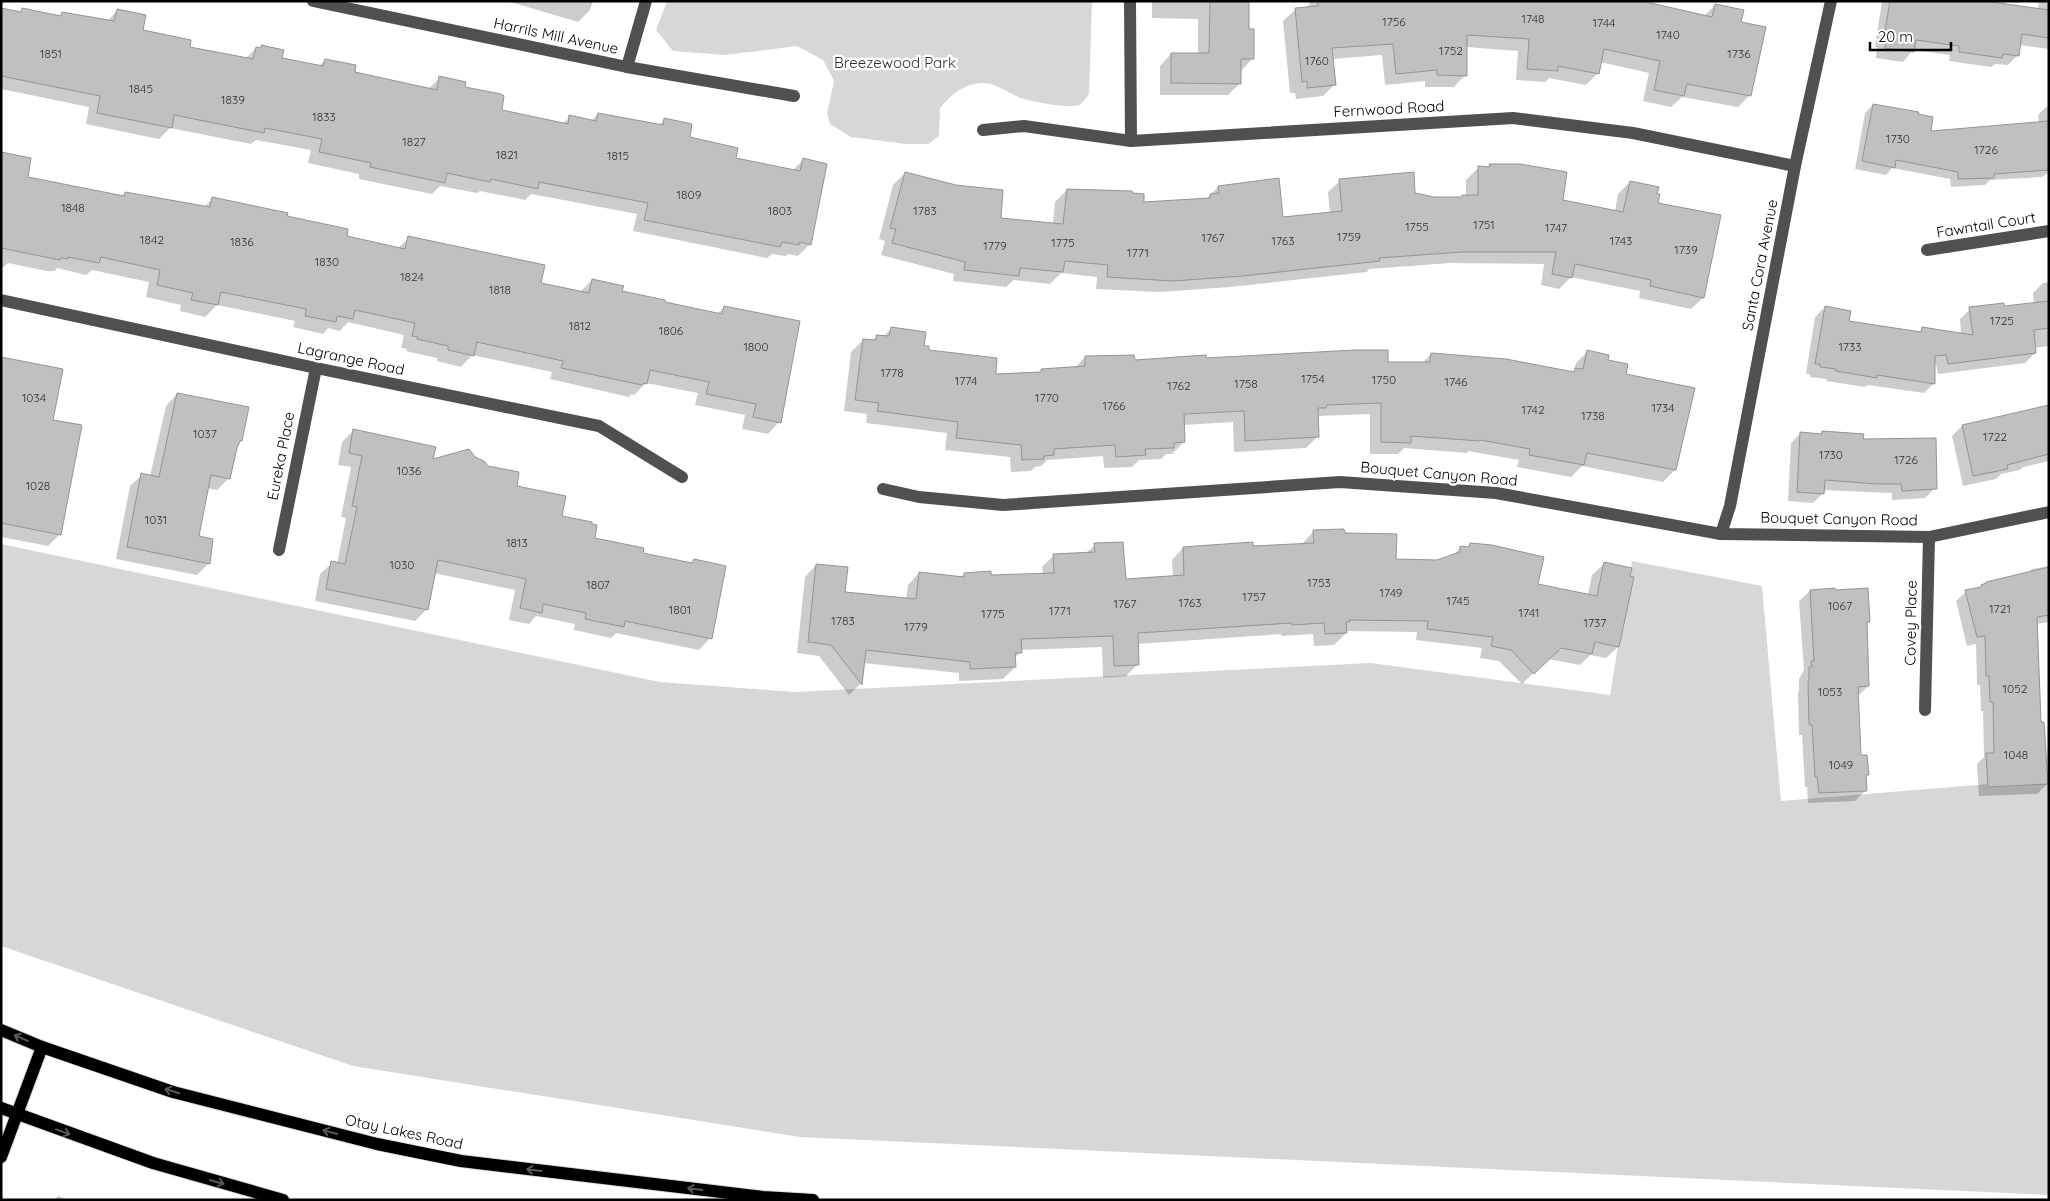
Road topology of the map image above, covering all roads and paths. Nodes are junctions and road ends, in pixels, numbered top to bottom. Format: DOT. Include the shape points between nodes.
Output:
graph roads {
  1 [pos="313,1"];
  2 [pos="646,1"];
  3 [pos="1130,1"];
  4 [pos="1831,1"];
  5 [pos="628,68"];
  6 [pos="794,96"];
  7 [pos="983,130"];
  8 [pos="1131,140"];
  9 [pos="1795,166"];
  10 [pos="2049,232"];
  11 [pos="1927,250"];
  12 [pos="1,300"];
  13 [pos="316,368"];
  14 [pos="682,477"];
  15 [pos="883,489"];
  16 [pos="2049,512"];
  17 [pos="1721,534"];
  18 [pos="1929,537"];
  19 [pos="280,550"];
  20 [pos="1925,710"];
  21 [pos="1,1030"];
  22 [pos="42,1047"];
  23 [pos="1,1108"];
  24 [pos="17,1115"];
  25 [pos="1,1158"];
  26 [pos="283,1200"];
  27 [pos="813,1200"];
  1 -- 5 [label="street, Harrils Mill Avenue"];
  2 -- 5 [label="street"];
  3 -- 8 [label="street"];
  4 -- 9 [label="street, Santa Cora Avenue"];
  5 -- 6 [label="street, Harrils Mill Avenue"];
  7 -- 8 [label="street, Fernwood Road" via="1024,126"];
  8 -- 9 [label="street, Fernwood Road" via="1513,118 1633,134"];
  9 -- 17 [label="street, Santa Cora Avenue" via="1730,506"];
  10 -- 11 [label="street, Fawntail Court"];
  12 -- 13 [label="street, Lagrange Road"];
  13 -- 14 [label="street, Lagrange Road" via="599,426"];
  13 -- 19 [label="street, Eureka Place"];
  15 -- 17 [label="street, Bouquet Canyon Road" via="919,497 1003,505 1340,482 1496,493"];
  16 -- 18 [label="street, Bouquet Canyon Road"];
  17 -- 18 [label="street, Bouquet Canyon Road"];
  18 -- 20 [label="street, Covey Place"];
  22 -- 21 [label="main road, Otay Lakes Road, one-way"];
  22 -- 24 [label="main road"];
  27 -- 22 [label="main road, Otay Lakes Road, one-way" via="763,1198 461,1161 377,1144 173,1092"];
  23 -- 24 [label="main road"];
  24 -- 25 [label="main road"];
  24 -- 26 [label="main road, one-way" via="153,1163"];
}
